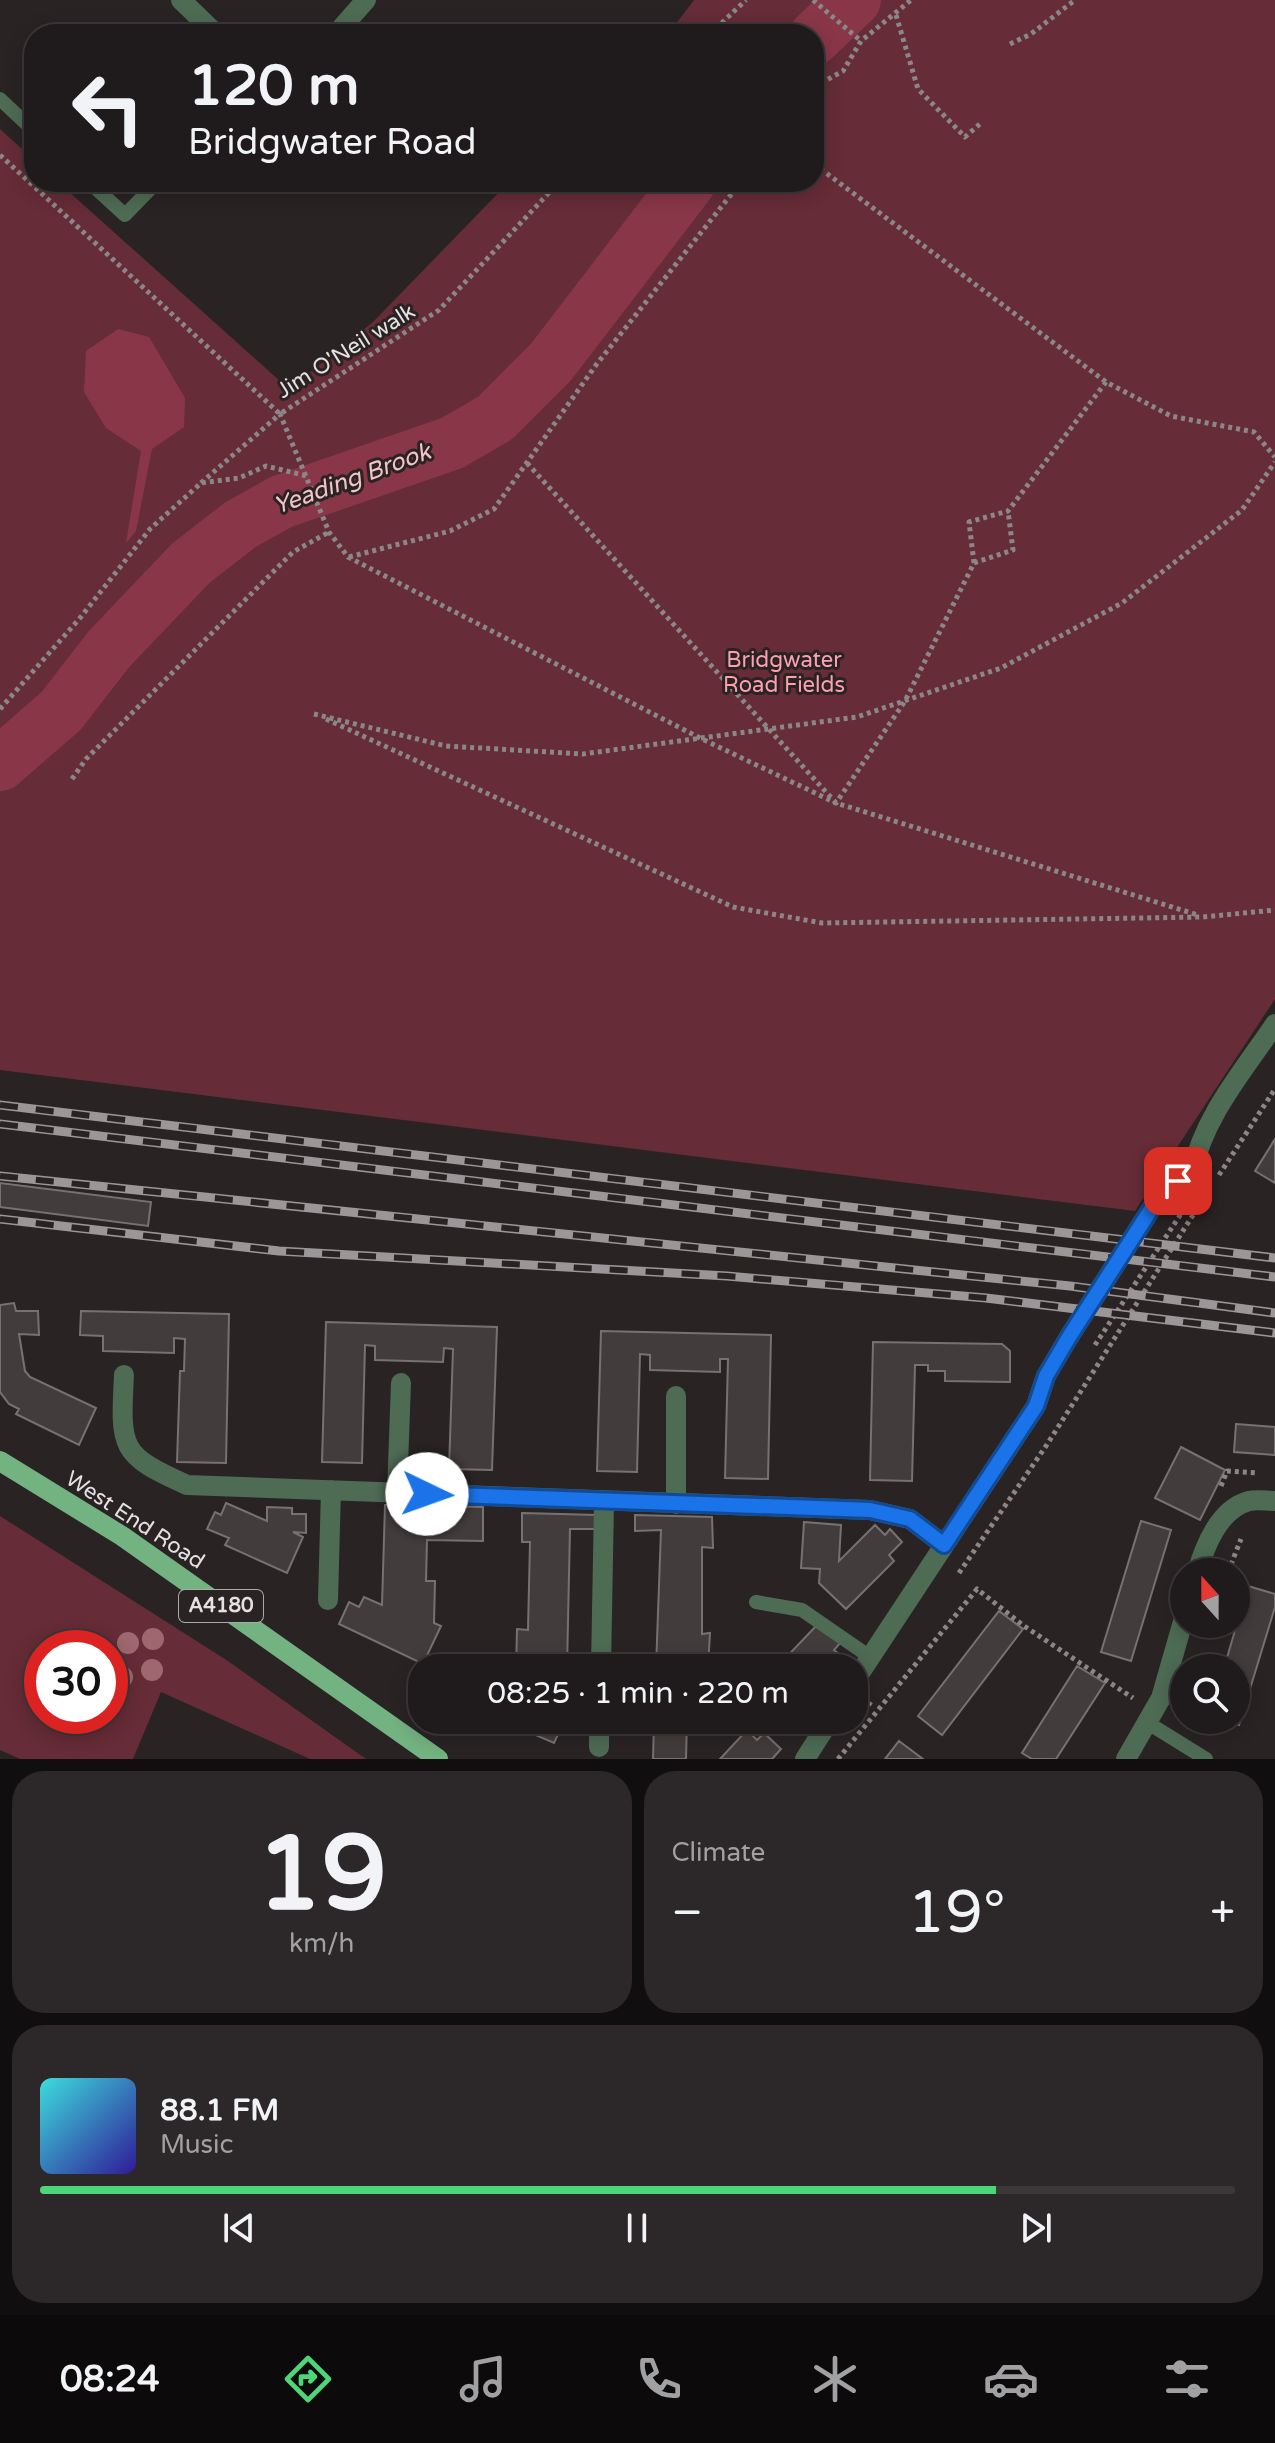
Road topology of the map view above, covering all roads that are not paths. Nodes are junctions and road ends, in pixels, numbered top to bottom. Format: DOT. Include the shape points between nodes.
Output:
graph roads {
  1 [pos="181,0"];
  2 [pos="366,0"];
  3 [pos="206,24"];
  4 [pos="345,24"];
  5 [pos="0,99"];
  6 [pos="24,122"];
  7 [pos="100,192"];
  8 [pos="147,192"];
  9 [pos="1275,1024"];
  10 [pos="124,1375"];
  11 [pos="401,1383"];
  12 [pos="676,1396"];
  13 [pos="0,1461"];
  14 [pos="331,1490"];
  15 [pos="397,1493"];
  16 [pos="1275,1501"];
  17 [pos="604,1502"];
  18 [pos="676,1504"];
  19 [pos="944,1545"];
  20 [pos="1201,1558"];
  21 [pos="328,1600"];
  22 [pos="756,1602"];
  23 [pos="1177,1638"];
  24 [pos="601,1654"];
  25 [pos="870,1657"];
  26 [pos="868,1660"];
  27 [pos="1151,1717"];
  28 [pos="599,1734"];
  29 [pos="821,1734"];
  30 [pos="599,1747"];
  31 [pos="438,1759"];
  32 [pos="805,1759"];
  33 [pos="1126,1759"];
  34 [pos="1206,1759"];
  1 -- 3 [label="street"];
  2 -- 4 [label="street"];
  5 -- 6 [label="lane"];
  7 -- 8 [label="lane" via="125,215"];
  9 -- 19 [label="street" via="1197,1147 1192,1173 1164,1189 1069,1337 1036,1406"];
  10 -- 14 [label="street" via="126,1445 142,1465 187,1485"];
  11 -- 15 [label="street"];
  12 -- 18 [label="street"];
  13 -- 31 [label="main road, West End Road / A4180" via="122,1536"];
  14 -- 15 [label="street"];
  14 -- 21 [label="street"];
  15 -- 17 [label="street"];
  16 -- 20 [label="street" via="1248,1501 1223,1519"];
  17 -- 18 [label="street"];
  17 -- 24 [label="street"];
  18 -- 19 [label="street" via="870,1510 910,1519"];
  19 -- 25 [label="street"];
  22 -- 25 [label="lane" via="802,1610"];
  23 -- 27 [label="street"];
  25 -- 26 [label="street"];
  27 -- 33 [label="street"];
  27 -- 34 [label="lane"];
  28 -- 30 [label="street"];
  29 -- 32 [label="street"];
}
